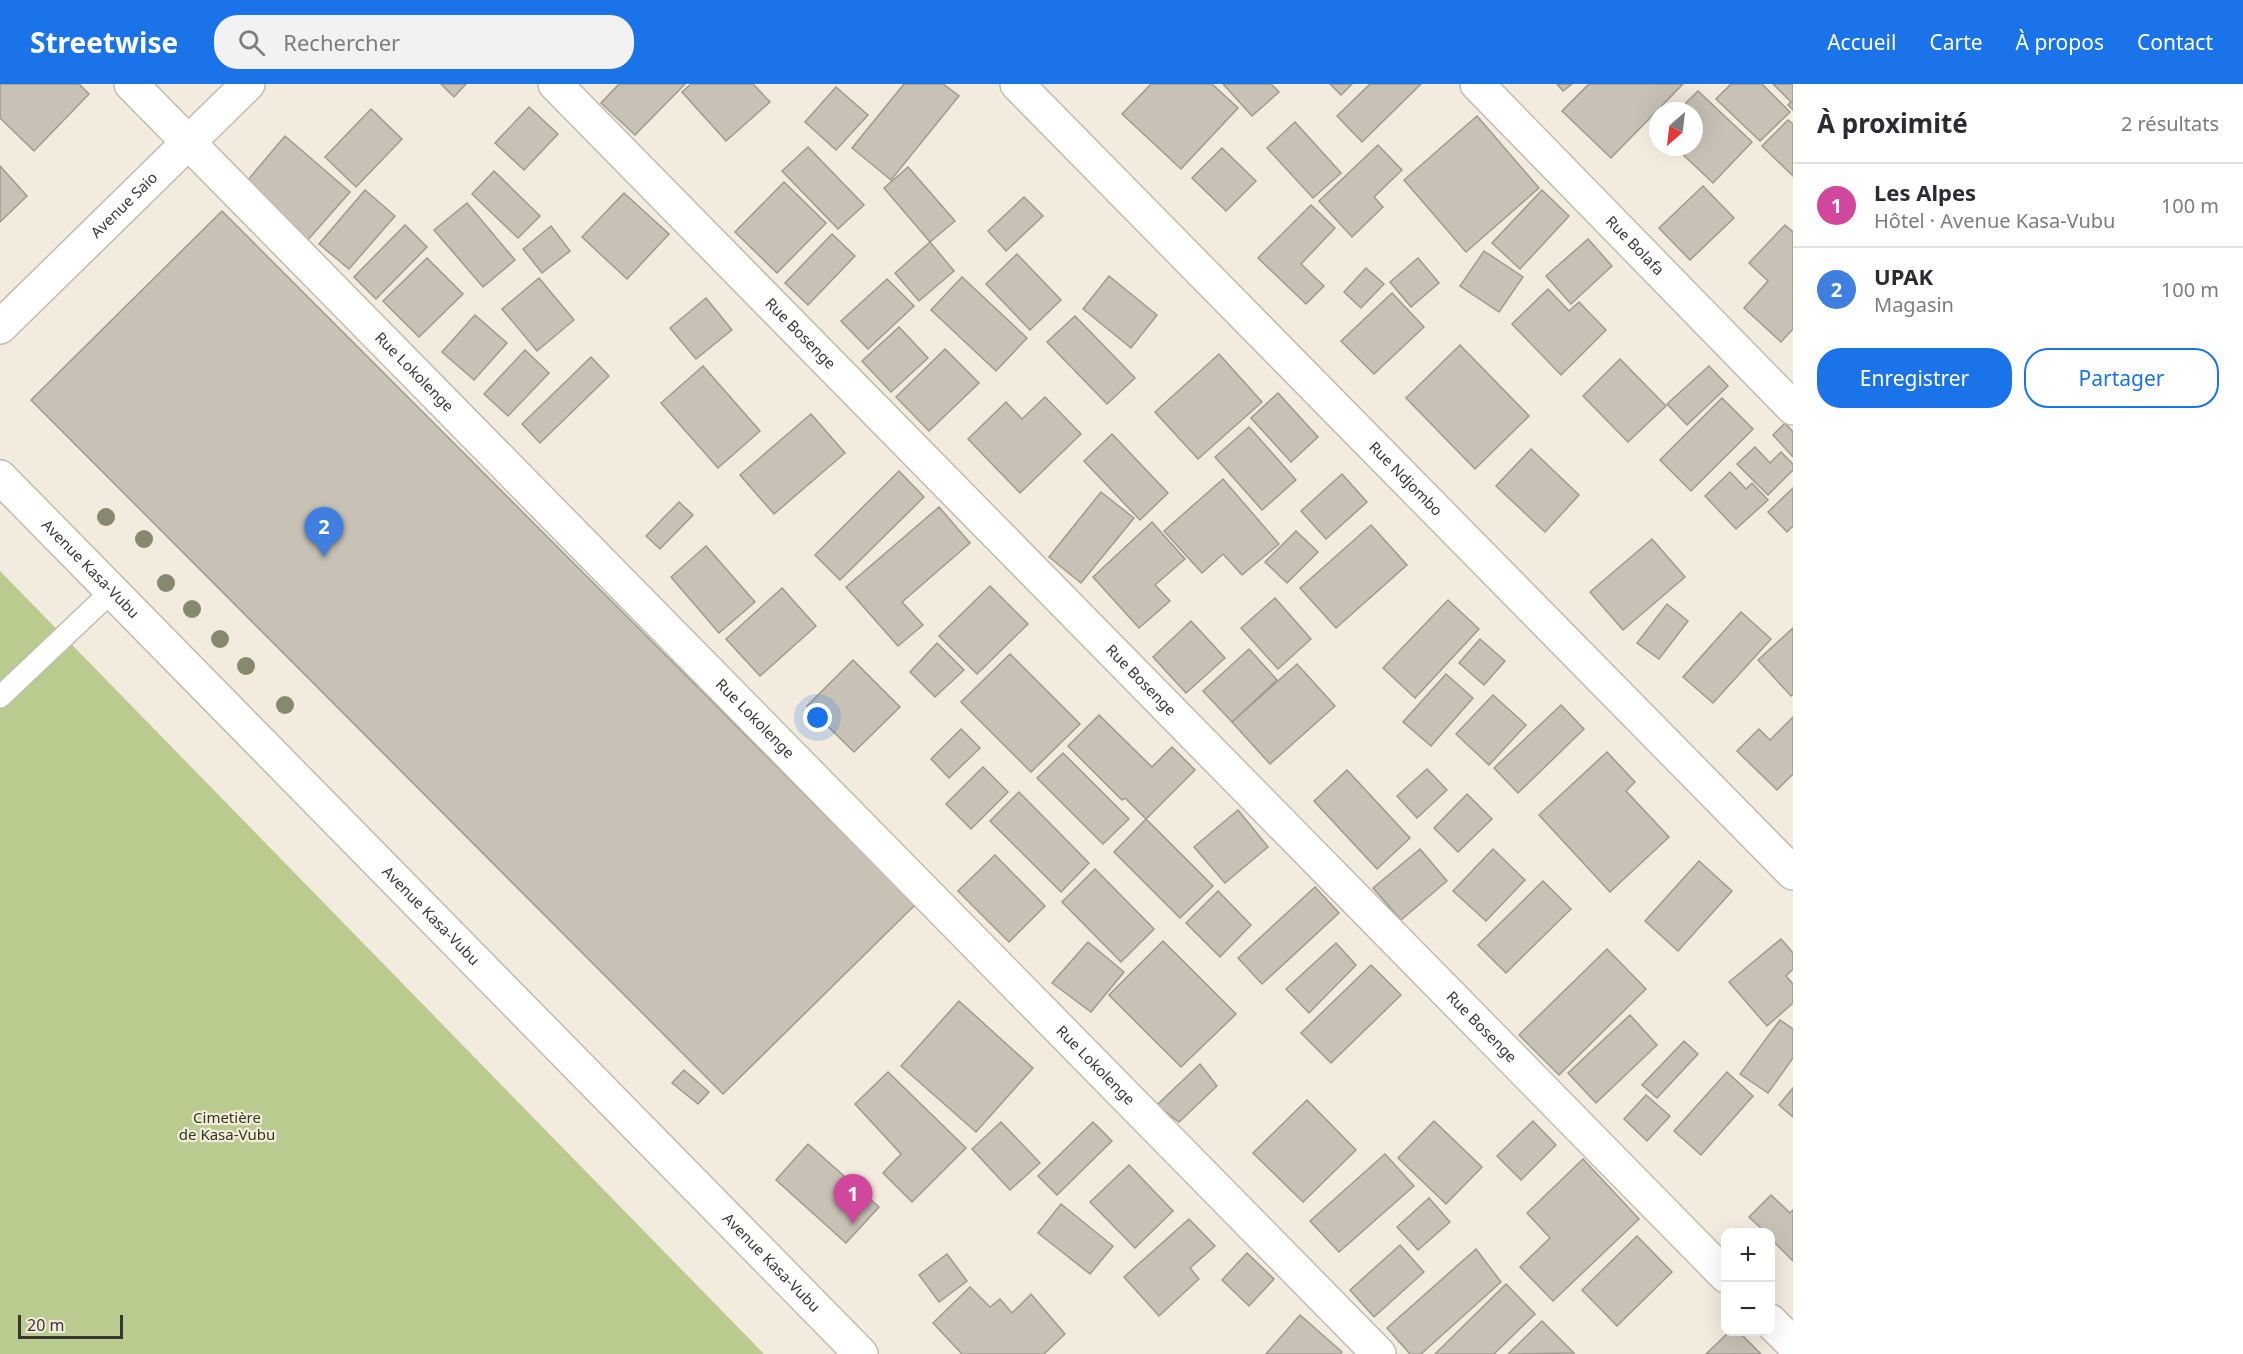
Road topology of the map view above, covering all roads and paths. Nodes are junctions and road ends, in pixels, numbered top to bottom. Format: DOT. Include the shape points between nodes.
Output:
graph roads {
  1 [pos="131,84"];
  2 [pos="248,84"];
  3 [pos="555,84"];
  4 [pos="1017,84"];
  5 [pos="1477,84"];
  6 [pos="188,143"];
  7 [pos="0,327"];
  8 [pos="1793,408"];
  9 [pos="0,477"];
  10 [pos="112,591"];
  11 [pos="0,697"];
  12 [pos="1793,873"];
  13 [pos="1721,1272"];
  14 [pos="1775,1326"];
  15 [pos="1793,1344"];
  16 [pos="861,1354"];
  17 [pos="1379,1354"];
  1 -- 6 [label="street, Rue Lokolenge"];
  2 -- 6 [label="street, Avenue Saio"];
  3 -- 13 [label="street, Rue Bosenge"];
  4 -- 12 [label="street, Rue Ndjombo"];
  5 -- 8 [label="street, Rue Bolafa"];
  6 -- 7 [label="street, Avenue Saio"];
  6 -- 17 [label="street, Rue Lokolenge"];
  9 -- 10 [label="street, Avenue Kasa-Vubu"];
  10 -- 11 [label="lane"];
  10 -- 16 [label="street, Avenue Kasa-Vubu"];
  14 -- 15 [label="street"];
}
